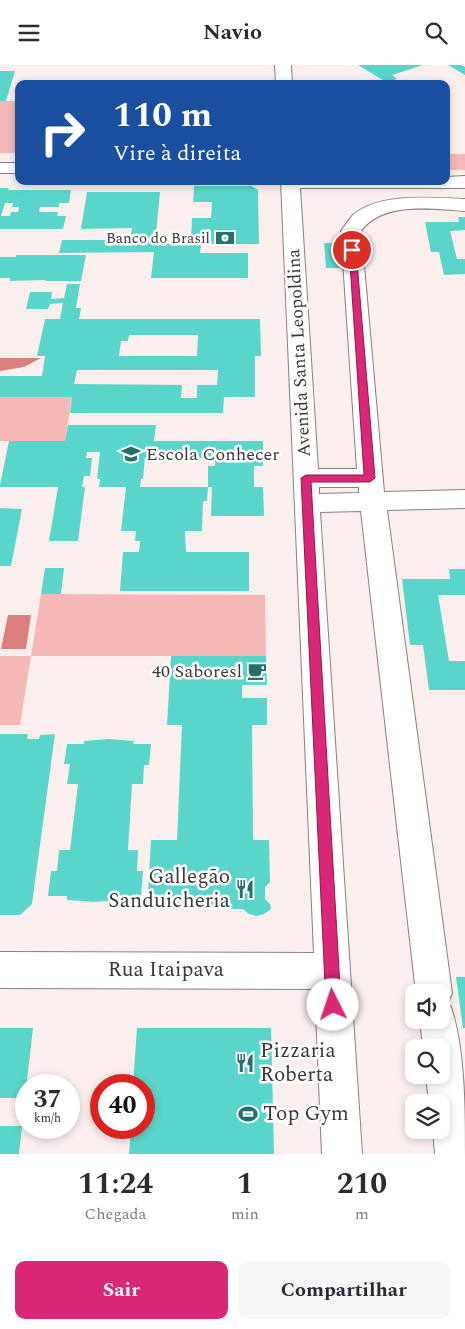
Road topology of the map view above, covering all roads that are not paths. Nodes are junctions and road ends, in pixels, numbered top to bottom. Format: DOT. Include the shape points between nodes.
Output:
graph roads {
  1 [pos="283,65"];
  2 [pos="284,80"];
  3 [pos="0,168"];
  4 [pos="15,168"];
  5 [pos="450,182"];
  6 [pos="465,182"];
  7 [pos="290,185"];
  8 [pos="465,205"];
  9 [pos="306,490"];
  10 [pos="372,490"];
  11 [pos="465,499"];
  12 [pos="0,970"];
  13 [pos="331,971"];
  14 [pos="433,984"];
  15 [pos="439,1029"];
  16 [pos="342,1154"];
  17 [pos="454,1154"];
  1 -- 2 [label="street"];
  3 -- 4 [label="street"];
  5 -- 6 [label="street"];
  7 -- 9 [label="street, Avenida Santa Leopoldina"];
  8 -- 10 [label="street" via="407,204 383,208 359,220 350,231"];
  9 -- 10 [label="street"];
  9 -- 13 [label="street, Avenida Santa Leopoldina"];
  10 -- 11 [label="street"];
  10 -- 14 [label="street"];
  12 -- 13 [label="street, Rua Itaipava"];
  13 -- 16 [label="street, Avenida Santa Leopoldina"];
  15 -- 17 [label="street"];
}
